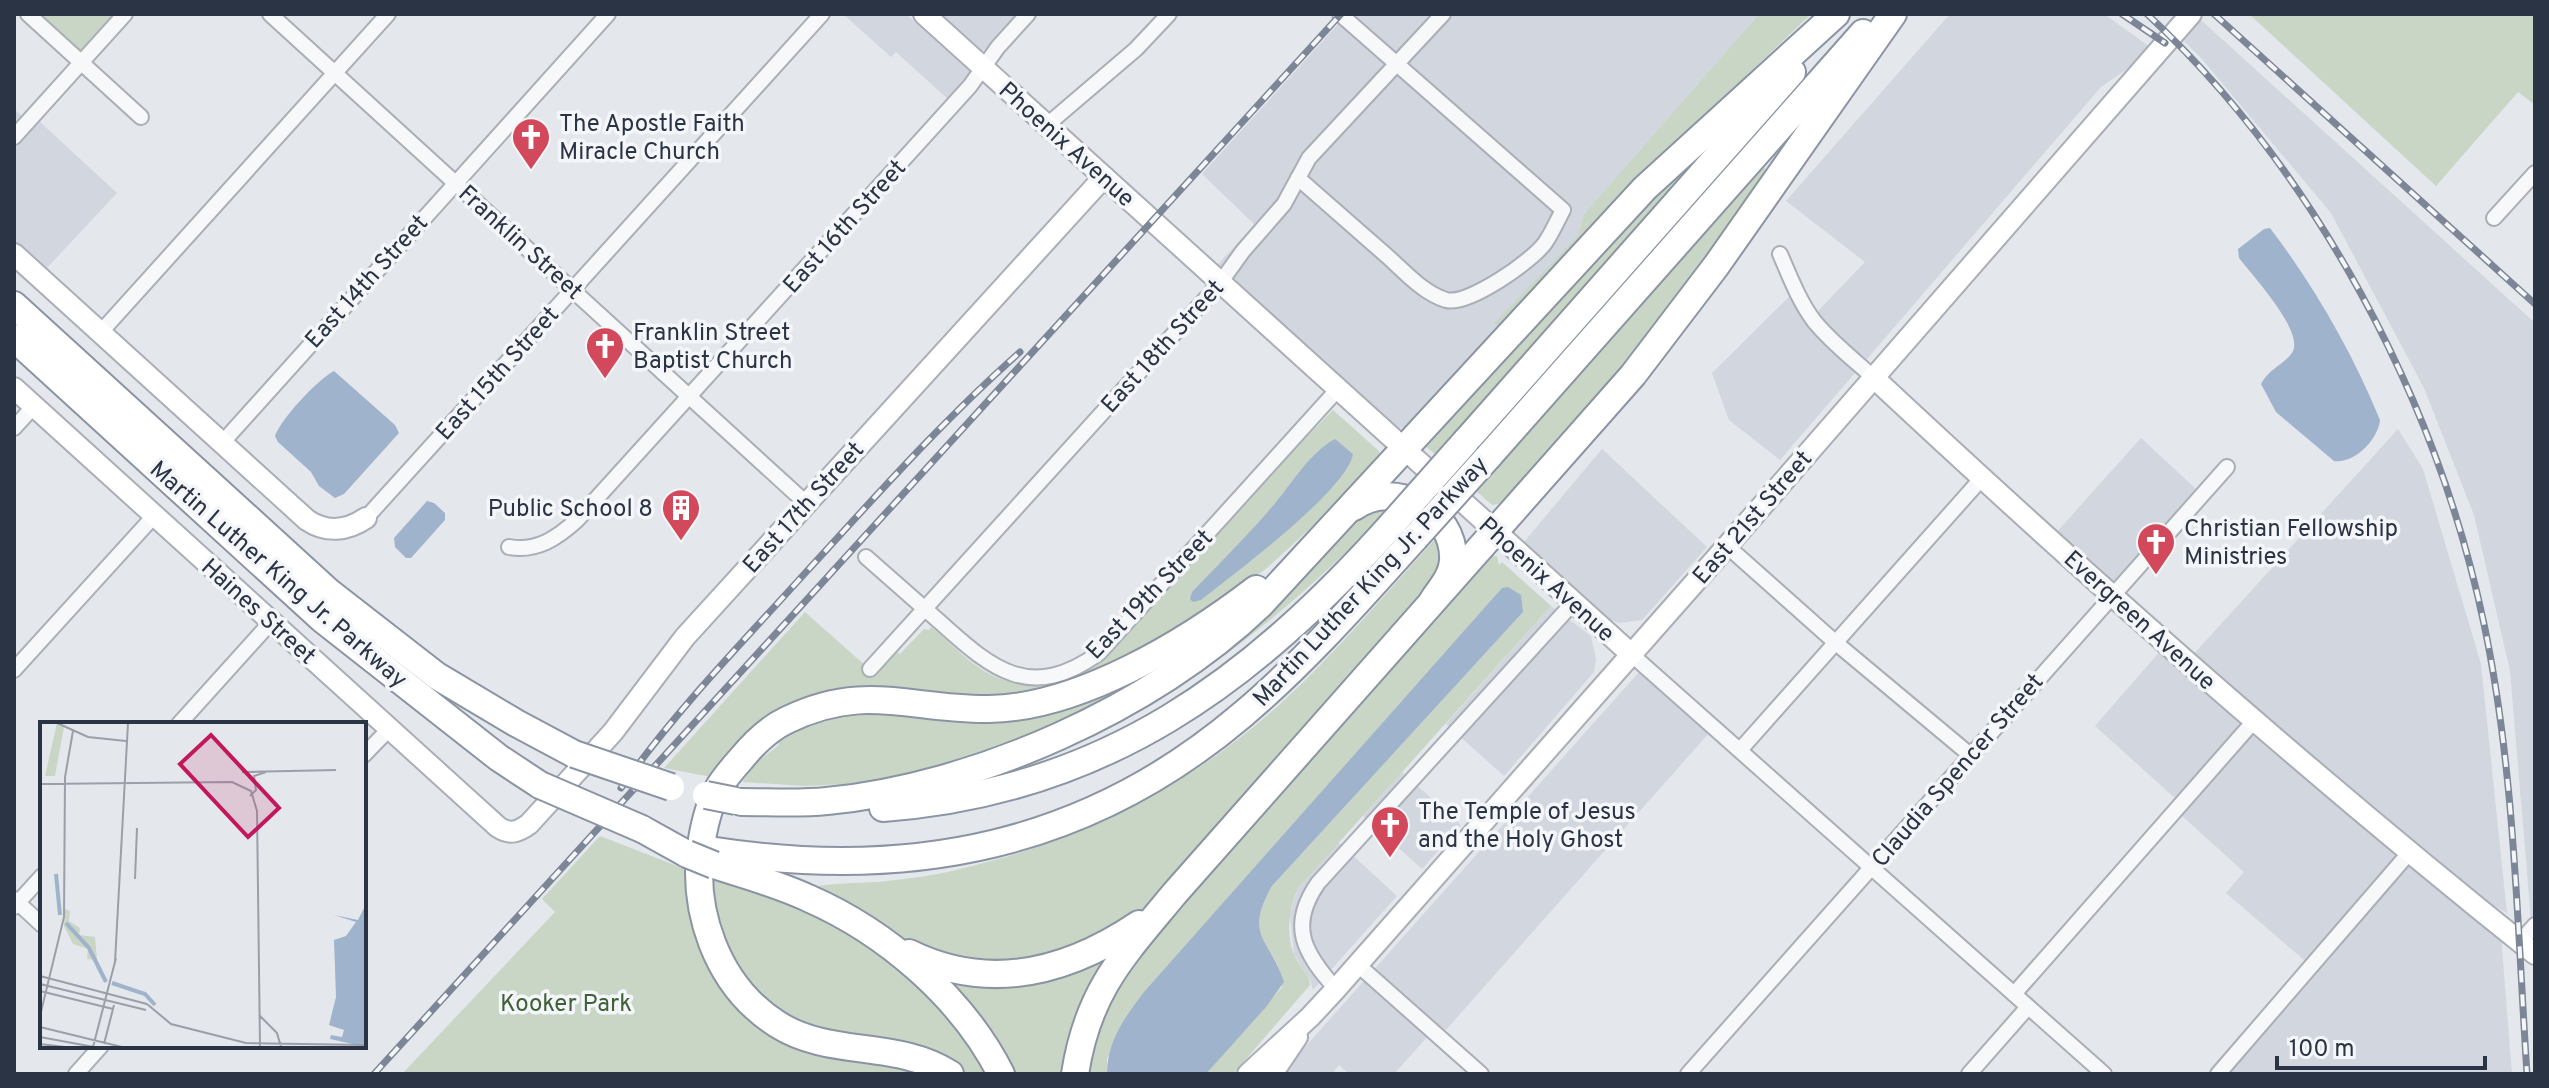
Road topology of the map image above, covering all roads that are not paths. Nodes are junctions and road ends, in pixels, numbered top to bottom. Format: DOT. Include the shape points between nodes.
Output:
graph roads {
  1 [pos="28,14"];
  2 [pos="125,14"];
  3 [pos="270,14"];
  4 [pos="388,14"];
  5 [pos="608,14"];
  6 [pos="822,14"];
  7 [pos="924,14"];
  8 [pos="1028,14"];
  9 [pos="1169,14"];
  10 [pos="1340,14"];
  11 [pos="1443,14"];
  12 [pos="1836,14"];
  13 [pos="1844,14"];
  14 [pos="1881,14"];
  15 [pos="1893,14"];
  16 [pos="2191,14"];
  17 [pos="81,62"];
  18 [pos="1397,64"];
  19 [pos="983,68"];
  20 [pos="335,72"];
  21 [pos="141,117"];
  22 [pos="1047,125"];
  23 [pos="14,137"];
  24 [pos="2535,173"];
  25 [pos="1104,177"];
  26 [pos="1298,178"];
  27 [pos="455,182"];
  28 [pos="2494,218"];
  29 [pos="14,254"];
  30 [pos="1780,254"];
  31 [pos="1220,283"];
  32 [pos="573,289"];
  33 [pos="14,305"];
  34 [pos="100,333"];
  35 [pos="14,338"];
  36 [pos="1873,377"];
  37 [pos="14,388"];
  38 [pos="1338,389"];
  39 [pos="690,396"];
  40 [pos="34,406"];
  41 [pos="14,428"];
  42 [pos="222,443"];
  43 [pos="1404,449"];
  44 [pos="2227,467"];
  45 [pos="1982,478"];
  46 [pos="807,504"];
  47 [pos="1347,513"];
  48 [pos="154,516"];
  49 [pos="366,518"];
  50 [pos="1495,531"];
  51 [pos="1727,546"];
  52 [pos="509,547"];
  53 [pos="866,557"];
  54 [pos="2112,595"];
  55 [pos="1433,600"];
  56 [pos="1573,603"];
  57 [pos="925,609"];
  58 [pos="271,622"];
  59 [pos="1836,643"];
  60 [pos="1631,654"];
  61 [pos="870,669"];
  62 [pos="14,670"];
  63 [pos="2254,721"];
  64 [pos="181,722"];
  65 [pos="389,729"];
  66 [pos="1740,750"];
  67 [pos="366,753"];
  68 [pos="1969,754"];
  69 [pos="739,801"];
  70 [pos="505,832"];
  71 [pos="2409,853"];
  72 [pos="715,858"];
  73 [pos="1872,868"];
  74 [pos="40,878"];
  75 [pos="1175,893"];
  76 [pos="15,903"];
  77 [pos="40,923"];
  78 [pos="2535,925"];
  79 [pos="882,940"];
  80 [pos="2528,948"];
  81 [pos="1357,964"];
  82 [pos="1336,989"];
  83 [pos="2014,994"];
  84 [pos="2028,1007"];
  85 [pos="99,1048"];
  86 [pos="1259,1072"];
  87 [pos="76,1074"];
  88 [pos="950,1074"];
  89 [pos="1001,1074"];
  90 [pos="1075,1074"];
  91 [pos="1481,1074"];
  92 [pos="1688,1074"];
  93 [pos="1969,1074"];
  94 [pos="2104,1074"];
  95 [pos="2218,1074"];
  1 -- 17 [label="street"];
  2 -- 17 [label="street"];
  3 -- 20 [label="street, Franklin Street"];
  4 -- 20 [label="street"];
  5 -- 27 [label="street, East 14th Street"];
  6 -- 32 [label="street, East 15th Street"];
  7 -- 19 [label="street, Phoenix Avenue"];
  8 -- 19 [label="street, East 16th Street"];
  9 -- 22 [label="street"];
  10 -- 18 [label="street"];
  11 -- 18 [label="street, East 18th Street"];
  12 -- 43 [label="highway" via="1645,188"];
  13 -- 69 [label="highway, Martin Luther King Jr. Parkway, bridge" via="1317,604 1256,658 1181,712 1114,749 1045,775 946,801 846,811"];
  14 -- 72 [label="highway, Martin Luther King Jr. Parkway, bridge" via="1298,664 1199,748 1089,811 988,846 866,862"];
  15 -- 50 [label="highway" via="1664,335"];
  16 -- 36 [label="street, East 21st Street"];
  17 -- 21 [label="street"];
  17 -- 23 [label="street"];
  18 -- 26 [label="street, East 18th Street" via="1309,158"];
  18 -- 26 [label="street" via="1563,210 1544,245 1497,282 1460,300 1447,300 1419,285"];
  19 -- 22 [label="street, Phoenix Avenue"];
  19 -- 39 [label="street, East 16th Street"];
  20 -- 27 [label="street, Franklin Street"];
  20 -- 34 [label="street"];
  22 -- 25 [label="street, Phoenix Avenue"];
  24 -- 28 [label="street"];
  25 -- 31 [label="street, Phoenix Avenue"];
  25 -- 46 [label="street, East 17th Street"];
  26 -- 31 [label="street, East 18th Street" via="1284,204"];
  27 -- 32 [label="street, Franklin Street"];
  27 -- 42 [label="street, East 14th Street"];
  29 -- 34 [label="street"];
  30 -- 36 [label="street, Evergreen Avenue" via="1814,320"];
  31 -- 38 [label="street, Phoenix Avenue"];
  31 -- 57 [label="street, East 18th Street"];
  32 -- 39 [label="street, Franklin Street"];
  32 -- 49 [label="street, East 15th Street"];
  33 -- 69 [label="highway, Martin Luther King Jr. Parkway, bridge" via="329,592 437,676 574,754 671,787"];
  34 -- 42 [label="street"];
  35 -- 72 [label="highway, Martin Luther King Jr. Parkway, bridge" via="322,619 468,735 540,785"];
  36 -- 45 [label="street, Evergreen Avenue"];
  36 -- 51 [label="street, East 21st Street"];
  37 -- 40 [label="street, Haines Street"];
  38 -- 43 [label="street, Phoenix Avenue"];
  38 -- 57 [label="street, East 19th Street" via="1099,653 1078,667 1044,676 1006,672 980,658"];
  39 -- 46 [label="street, Franklin Street"];
  39 -- 52 [label="street, East 16th Street" via="566,530 531,548"];
  40 -- 41 [label="street"];
  40 -- 48 [label="street, Haines Street"];
  42 -- 49 [label="street" via="315,526 347,528"];
  43 -- 47 [label="highway"];
  43 -- 50 [label="street, Phoenix Avenue"];
  44 -- 54 [label="street, Claudia Spencer Street"];
  45 -- 54 [label="street, Evergreen Avenue"];
  45 -- 59 [label="street"];
  46 -- 70 [label="street, East 17th Street" via="685,637 613,732 529,824"];
  47 -- 55 [label="highway" via="1364,499 1396,495 1426,508 1440,522 1453,550 1451,573"];
  47 -- 69 [label="highway" via="1222,640 1151,687 1073,728 980,768 897,790 825,802"];
  47 -- 88 [label="highway" via="1213,622 1114,676 1038,702 993,709 875,698 825,705 770,730 718,788 704,826 698,880 714,950 731,978 778,1025 807,1038 915,1057"];
  48 -- 58 [label="street, Haines Street"];
  48 -- 62 [label="street"];
  50 -- 55 [label="highway"];
  50 -- 56 [label="street, Phoenix Avenue"];
  51 -- 59 [label="street"];
  51 -- 60 [label="street, East 21st Street"];
  53 -- 57 [label="street"];
  54 -- 63 [label="street, Evergreen Avenue"];
  54 -- 68 [label="street, Claudia Spencer Street"];
  55 -- 75 [label="highway"];
  56 -- 60 [label="street, Phoenix Avenue"];
  56 -- 82 [label="street" via="1307,899 1302,916 1307,952"];
  57 -- 61 [label="street, East 18th Street"];
  58 -- 64 [label="street"];
  58 -- 65 [label="street, Haines Street"];
  59 -- 66 [label="street"];
  59 -- 68 [label="street"];
  60 -- 66 [label="street, Phoenix Avenue"];
  60 -- 81 [label="street, East 21st Street"];
  63 -- 71 [label="street, Evergreen Avenue"];
  63 -- 83 [label="street"];
  65 -- 67 [label="street"];
  65 -- 70 [label="street, Haines Street"];
  66 -- 73 [label="street, Phoenix Avenue"];
  68 -- 73 [label="street, Claudia Spencer Street"];
  71 -- 80 [label="street, Evergreen Avenue"];
  71 -- 95 [label="street"];
  72 -- 79 [label="highway" via="846,916"];
  73 -- 83 [label="street, Phoenix Avenue"];
  73 -- 92 [label="street, Claudia Spencer Street"];
  74 -- 76 [label="street"];
  75 -- 79 [label="highway" via="1114,941 1033,971 973,974"];
  75 -- 90 [label="highway" via="1101,989 1079,1045"];
  76 -- 77 [label="street"];
  78 -- 80 [label="street"];
  79 -- 89 [label="highway" via="955,1007"];
  81 -- 82 [label="street, East 21st Street"];
  81 -- 91 [label="street"];
  82 -- 86 [label="street, East 21st Street"];
  83 -- 84 [label="street, Phoenix Avenue"];
  84 -- 93 [label="street"];
  84 -- 94 [label="street, Phoenix Avenue"];
  85 -- 87 [label="street"];
}
